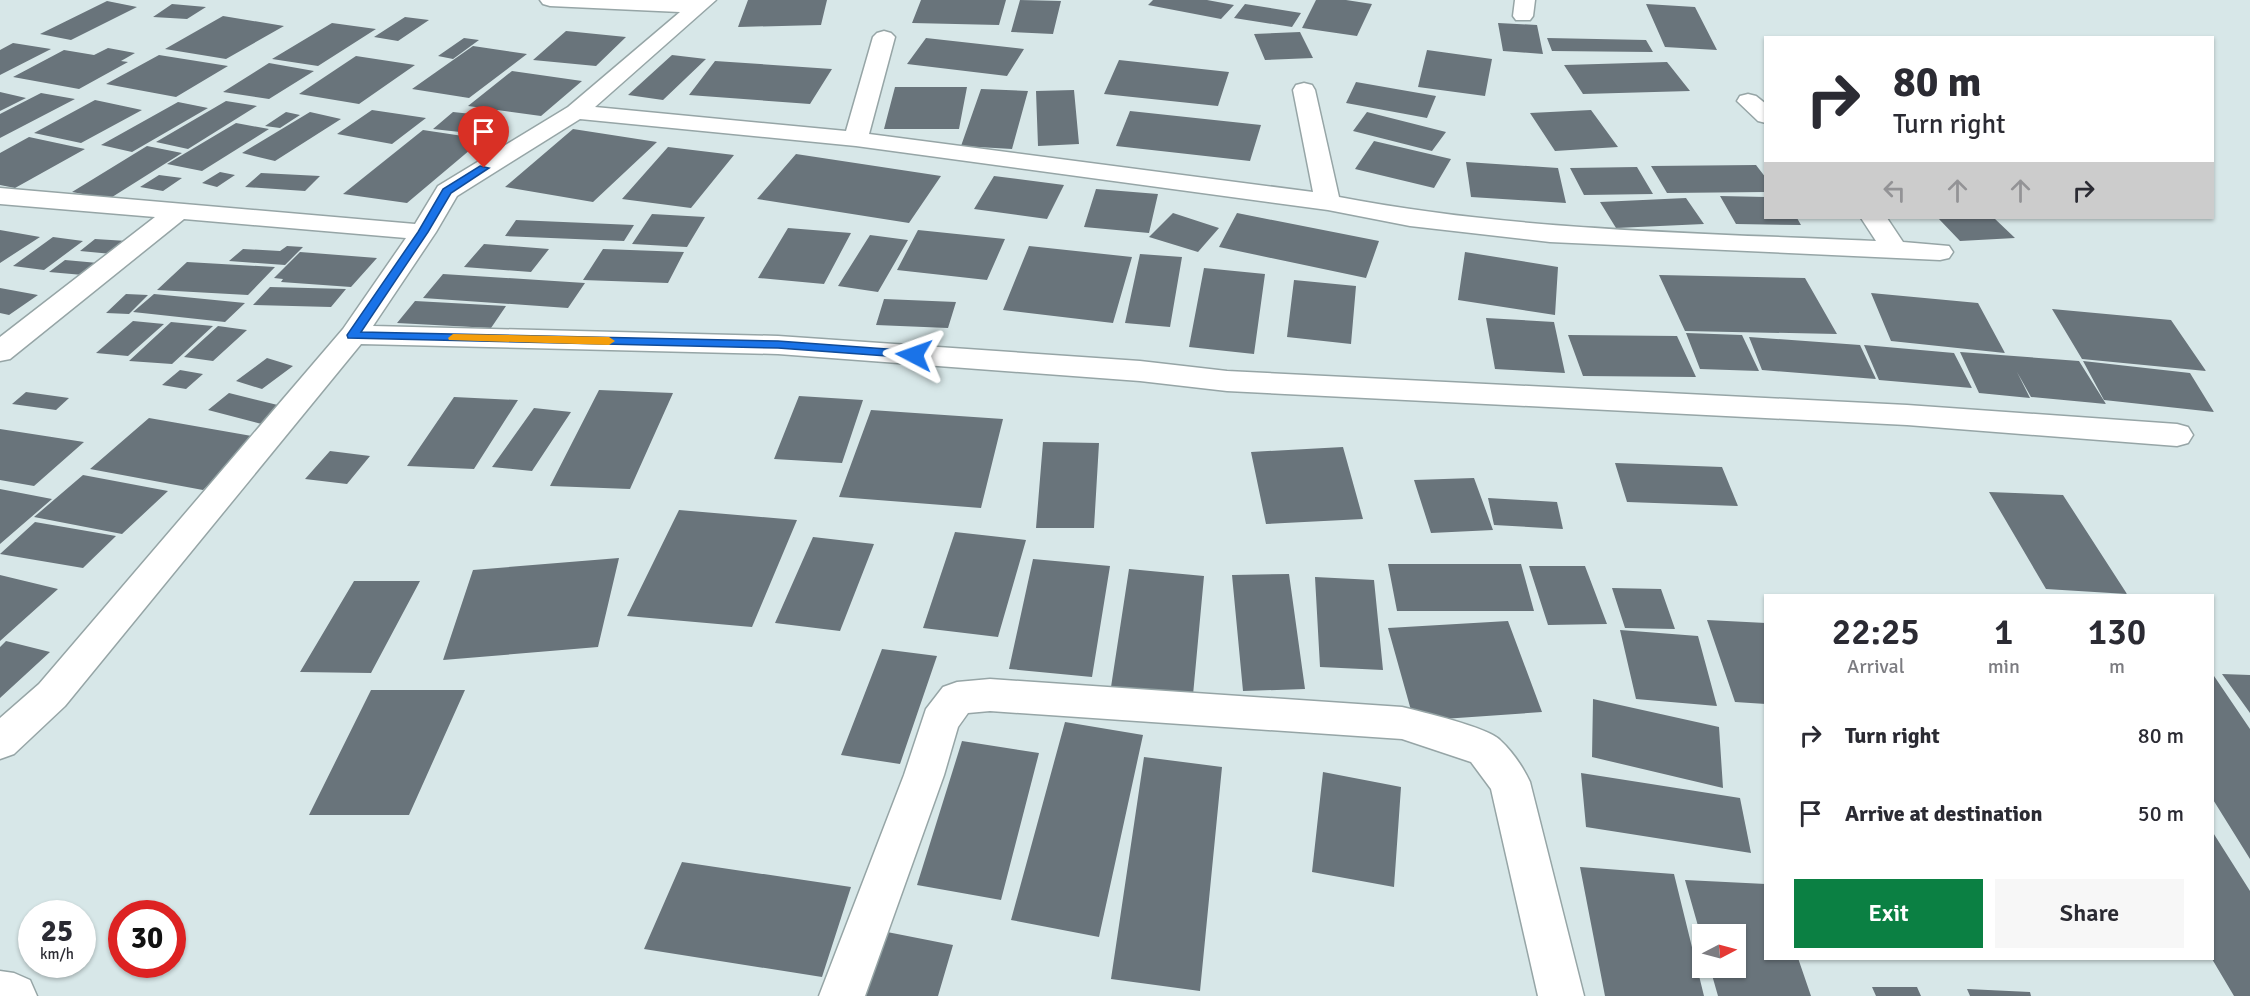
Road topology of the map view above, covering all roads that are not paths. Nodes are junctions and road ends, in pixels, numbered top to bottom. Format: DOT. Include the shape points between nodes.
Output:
graph roads {
  1 [pos="550,0"];
  2 [pos="702,3"];
  3 [pos="884,37"];
  4 [pos="1304,90"];
  5 [pos="1748,101"];
  6 [pos="576,112"];
  7 [pos="1764,114"];
  8 [pos="856,140"];
  9 [pos="0,196"];
  10 [pos="1328,202"];
  11 [pos="179,212"];
  12 [pos="1875,219"];
  13 [pos="423,232"];
  14 [pos="1894,249"];
  15 [pos="1940,252"];
  16 [pos="352,335"];
  17 [pos="0,352"];
  18 [pos="2177,435"];
  19 [pos="0,742"];
  20 [pos="0,993"];
  21 [pos="14,996"];
  22 [pos="842,996"];
  23 [pos="1562,996"];
  1 -- 2 [label="street"];
  2 -- 6 [label="street"];
  3 -- 8 [label="street"];
  4 -- 10 [label="street"];
  5 -- 7 [label="street"];
  6 -- 8 [label="street"];
  6 -- 13 [label="street" via="447,191"];
  8 -- 10 [label="street"];
  9 -- 11 [label="street"];
  10 -- 14 [label="street" via="1410,218 1550,234"];
  11 -- 13 [label="street"];
  11 -- 17 [label="street"];
  12 -- 14 [label="street"];
  13 -- 16 [label="street"];
  14 -- 15 [label="street"];
  16 -- 18 [label="street" via="778,345 1302,386 1907,415"];
  16 -- 19 [label="street" via="52,695"];
  20 -- 21 [label="street"];
  22 -- 23 [label="street" via="924,775 940,721 957,698 990,695 1402,723 1485,750 1510,782"];
}
